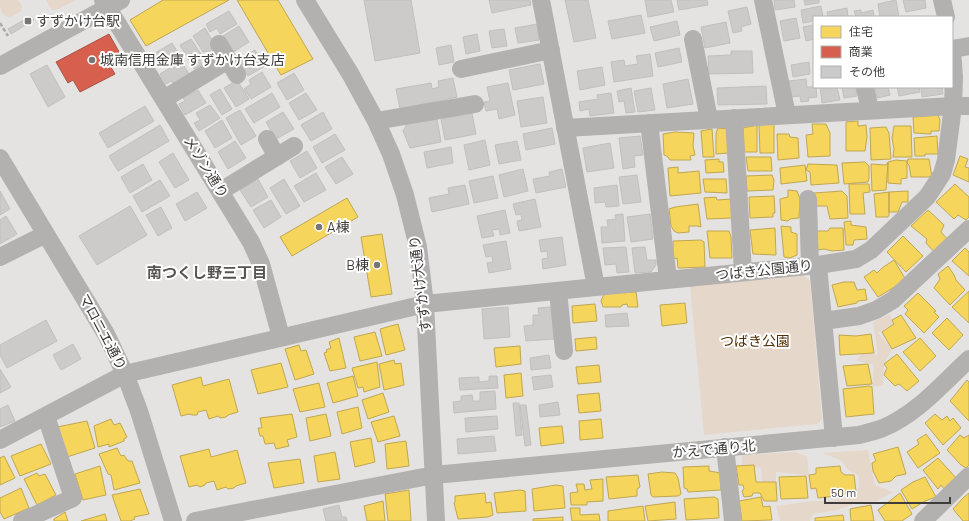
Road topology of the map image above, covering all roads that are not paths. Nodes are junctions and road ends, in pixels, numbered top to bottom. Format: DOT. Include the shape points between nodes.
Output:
graph roads {
  1 [pos="305,0"];
  2 [pos="541,0"];
  3 [pos="763,0"];
  4 [pos="942,0"];
  5 [pos="111,2"];
  6 [pos="946,16"];
  7 [pos="694,39"];
  8 [pos="219,44"];
  9 [pos="969,46"];
  10 [pos="953,49"];
  11 [pos="550,50"];
  12 [pos="228,60"];
  13 [pos="953,63"];
  14 [pos="0,66"];
  15 [pos="461,69"];
  16 [pos="237,75"];
  17 [pos="865,88"];
  18 [pos="164,99"];
  19 [pos="475,104"];
  20 [pos="961,106"];
  21 [pos="870,110"];
  22 [pos="787,115"];
  23 [pos="734,118"];
  24 [pos="709,119"];
  25 [pos="376,121"];
  26 [pos="650,122"];
  27 [pos="565,128"];
  28 [pos="267,139"];
  29 [pos="294,146"];
  30 [pos="277,157"];
  31 [pos="0,158"];
  32 [pos="221,190"];
  33 [pos="808,199"];
  34 [pos="969,229"];
  35 [pos="46,234"];
  36 [pos="0,258"];
  37 [pos="814,266"];
  38 [pos="743,272"];
  39 [pos="668,280"];
  40 [pos="596,287"];
  41 [pos="558,291"];
  42 [pos="425,304"];
  43 [pos="823,321"];
  44 [pos="281,337"];
  45 [pos="564,351"];
  46 [pos="969,359"];
  47 [pos="125,374"];
  48 [pos="46,416"];
  49 [pos="834,438"];
  50 [pos="0,440"];
  51 [pos="725,447"];
  52 [pos="434,475"];
  53 [pos="969,476"];
  54 [pos="22,521"];
  55 [pos="173,521"];
  56 [pos="196,521"];
  57 [pos="436,521"];
  58 [pos="733,521"];
  59 [pos="923,521"];
  1 -- 25 [label="street, すずかけ大通り"];
  2 -- 11 [label="street"];
  3 -- 22 [label="street"];
  4 -- 6 [label="street"];
  5 -- 14 [label="street"];
  5 -- 18 [label="street, メゾン通り"];
  7 -- 24 [label="street"];
  8 -- 12 [label="street"];
  9 -- 10 [label="street"];
  11 -- 15 [label="street"];
  11 -- 27 [label="street"];
  12 -- 16 [label="street"];
  12 -- 18 [label="street"];
  13 -- 20 [label="street, つばき公園通り"];
  17 -- 21 [label="street"];
  18 -- 32 [label="street, メゾン通り"];
  19 -- 25 [label="street"];
  20 -- 21 [label="street"];
  20 -- 37 [label="street, つばき公園通り" via="942,174 927,197 871,250 856,259"];
  21 -- 22 [label="street"];
  22 -- 23 [label="street"];
  23 -- 24 [label="street"];
  23 -- 38 [label="street"];
  24 -- 26 [label="street"];
  25 -- 42 [label="street, すずかけ大通り" via="405,195 418,247"];
  26 -- 27 [label="street"];
  26 -- 39 [label="street"];
  27 -- 40 [label="street"];
  28 -- 30 [label="street"];
  29 -- 30 [label="street"];
  30 -- 32 [label="street"];
  31 -- 35 [label="street, マロニエ通り"];
  32 -- 44 [label="street, メゾン通り" via="261,264"];
  33 -- 37 [label="street"];
  34 -- 43 [label="street" via="893,300 859,316"];
  35 -- 36 [label="street"];
  35 -- 47 [label="street, マロニエ通り" via="106,334"];
  37 -- 38 [label="street, つばき公園通り"];
  37 -- 43 [label="street"];
  38 -- 39 [label="street, つばき公園通り"];
  39 -- 40 [label="street, つばき公園通り"];
  40 -- 41 [label="street, つばき公園通り"];
  41 -- 42 [label="street, つばき公園通り"];
  41 -- 45 [label="street"];
  42 -- 44 [label="street, つばき公園通り"];
  42 -- 52 [label="street, すずかけ大通り"];
  43 -- 49 [label="street"];
  44 -- 47 [label="street, つばき公園通り"];
  46 -- 49 [label="street, かえで通り北" via="922,403 896,421 859,435"];
  47 -- 48 [label="street, つばき公園通り"];
  47 -- 55 [label="street, マロニエ通り"];
  48 -- 50 [label="street, つばき公園通り"];
  48 -- 54 [label="street" via="73,498"];
  49 -- 51 [label="street, かえで通り北"];
  51 -- 52 [label="street, かえで通り北"];
  51 -- 58 [label="street"];
  52 -- 56 [label="street, かえで通り北"];
  52 -- 57 [label="street, すずかけ大通り"];
  53 -- 59 [label="street"];
}
